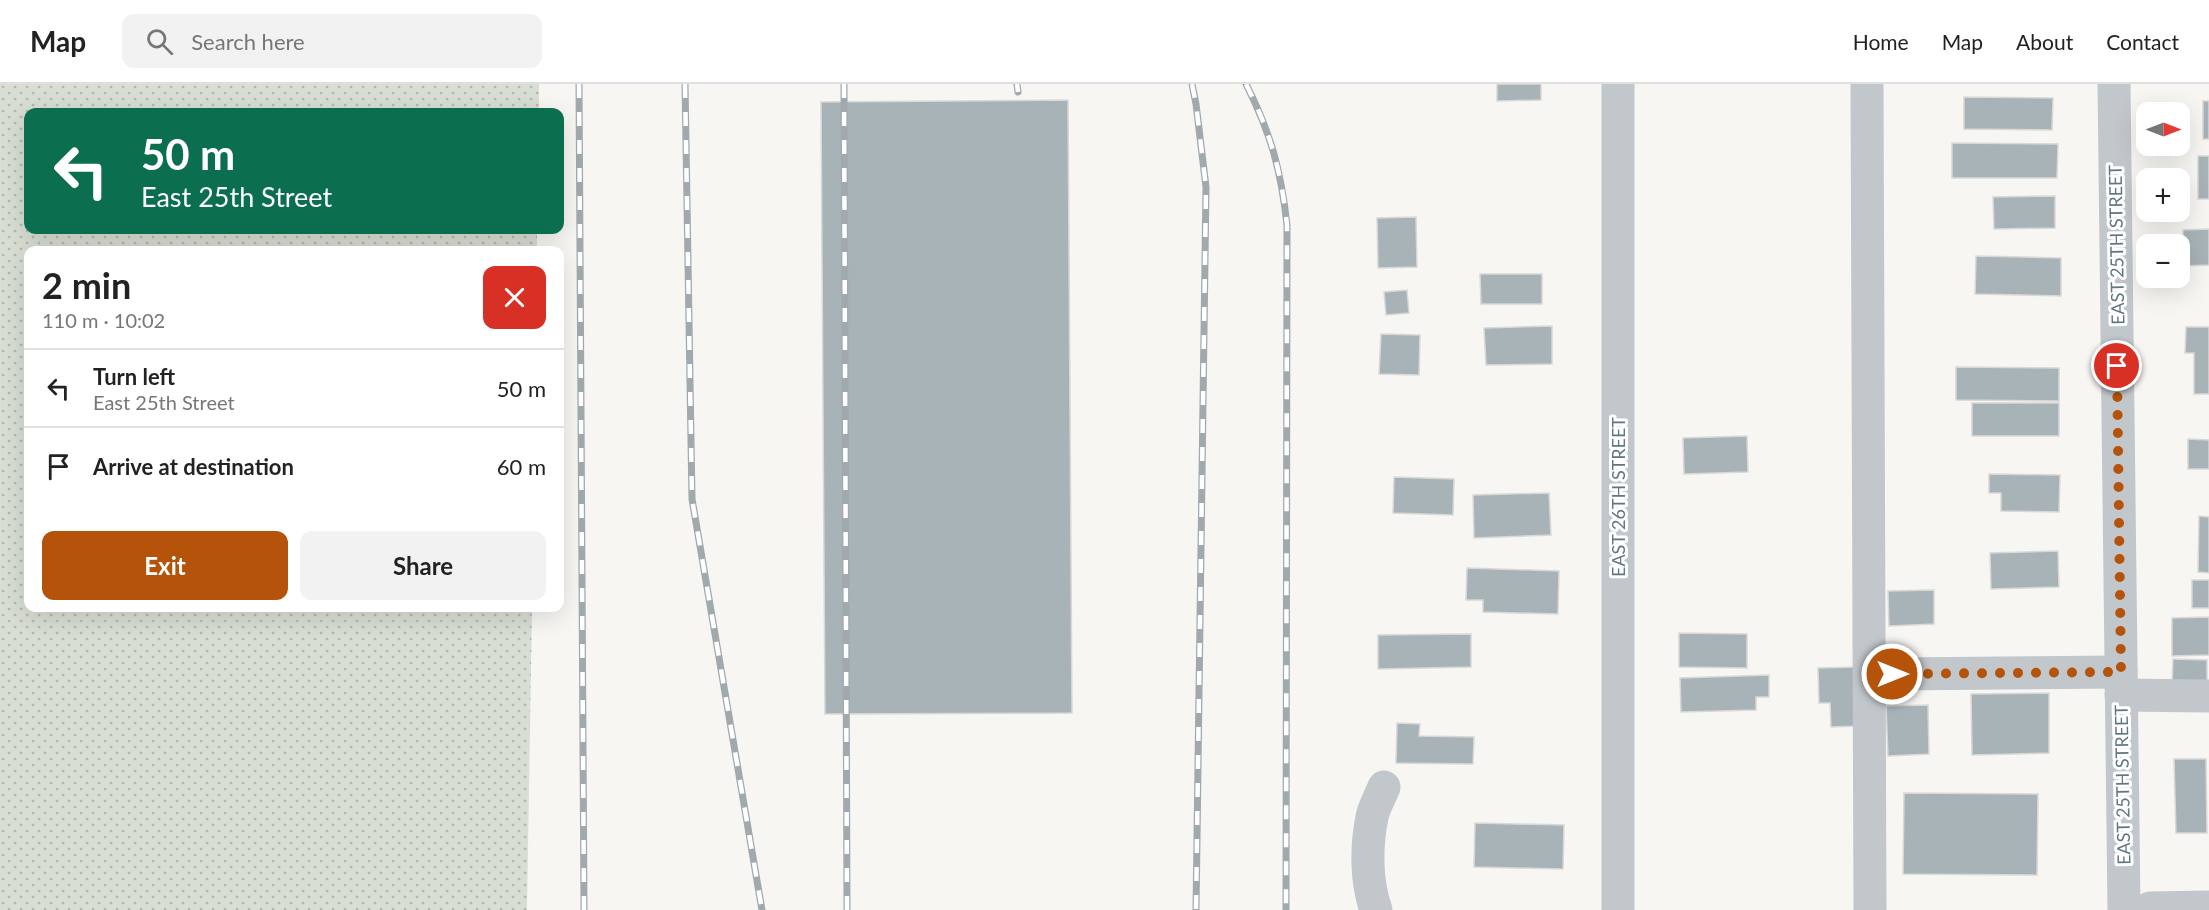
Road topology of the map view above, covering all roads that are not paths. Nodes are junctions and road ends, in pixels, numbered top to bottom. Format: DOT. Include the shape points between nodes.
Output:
graph roads {
  1 [pos="1618,84"];
  2 [pos="1867,84"];
  3 [pos="2114,84"];
  4 [pos="1892,674"];
  5 [pos="2121,684"];
  6 [pos="2209,696"];
  7 [pos="1384,787"];
  8 [pos="2209,907"];
  9 [pos="1376,910"];
  10 [pos="1618,910"];
  11 [pos="1870,910"];
  12 [pos="2124,910"];
  13 [pos="2146,910"];
  1 -- 10 [label="street, EAST 26TH STREET"];
  2 -- 11 [label="street"];
  3 -- 5 [label="street, EAST 25TH STREET"];
  4 -- 5 [label="street"];
  5 -- 6 [label="street"];
  5 -- 12 [label="street, EAST 25TH STREET"];
  7 -- 9 [label="street" via="1372,815 1370,841 1368,874"];
  8 -- 13 [label="street"];
}
